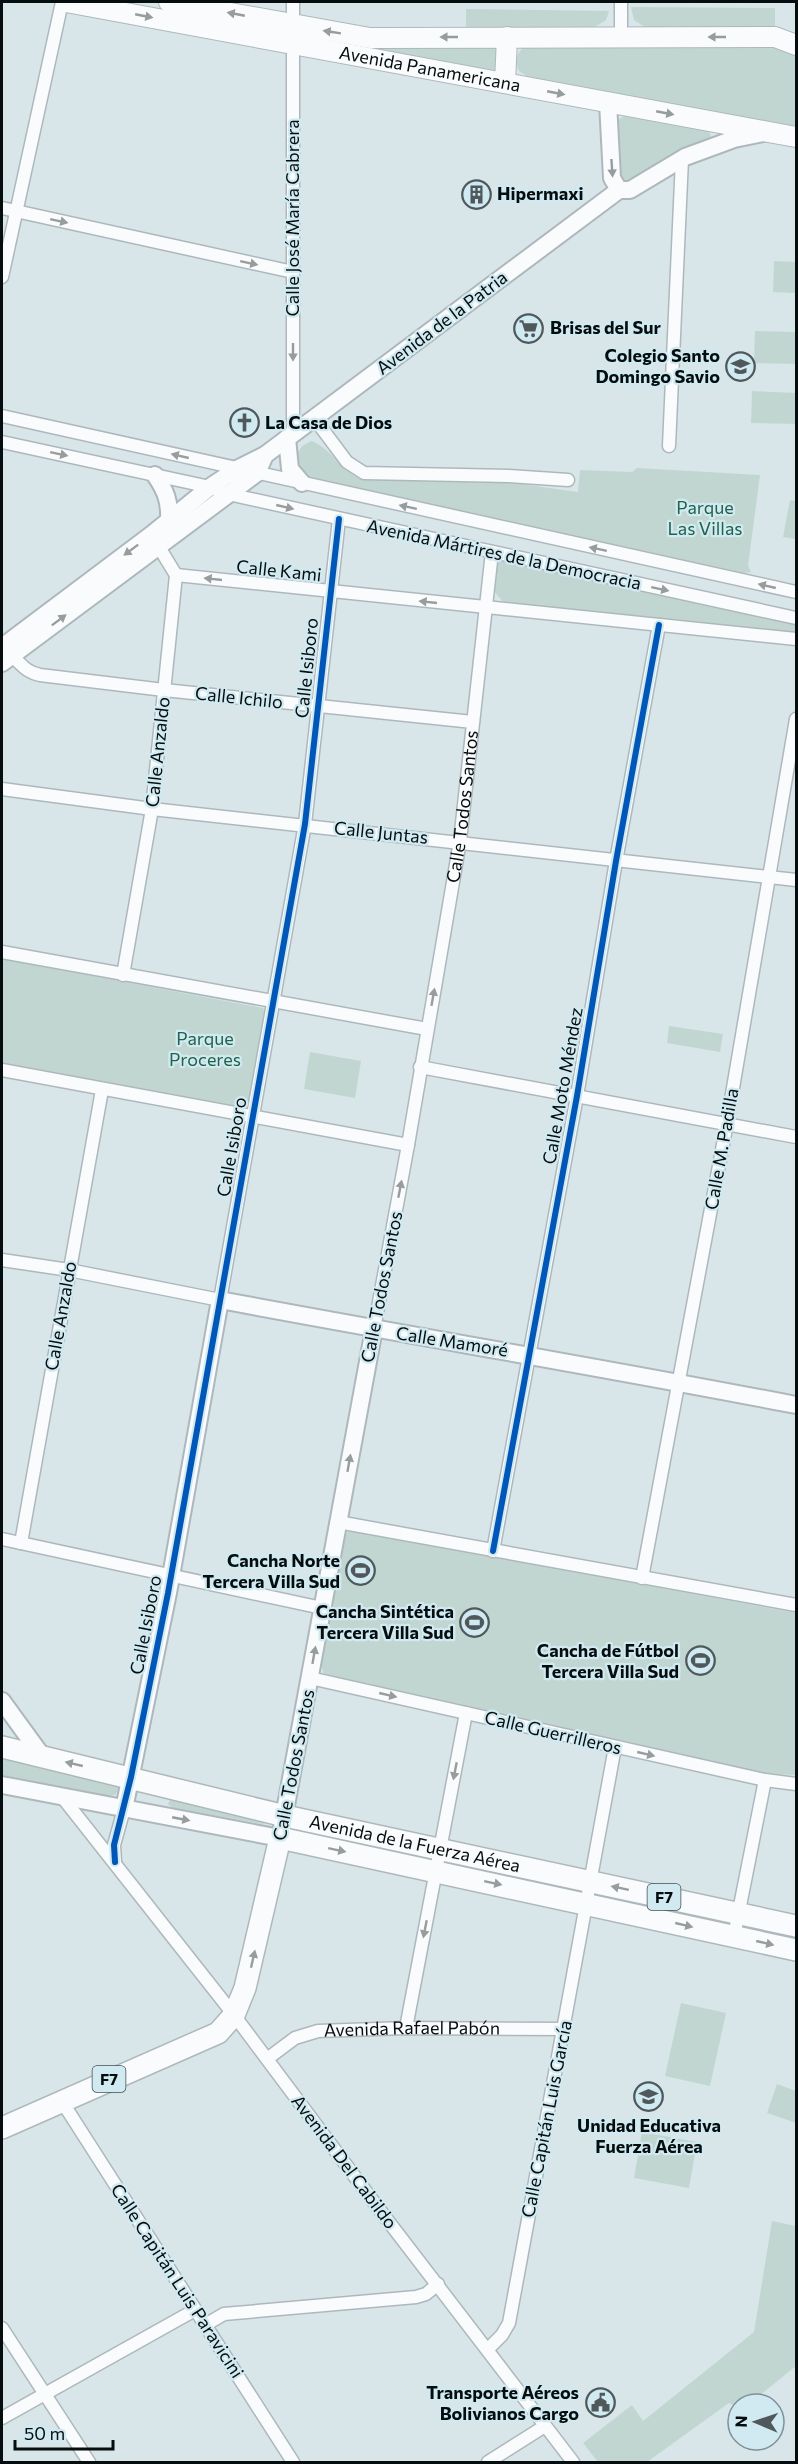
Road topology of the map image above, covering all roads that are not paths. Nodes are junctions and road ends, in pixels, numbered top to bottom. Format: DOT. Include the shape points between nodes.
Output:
graph roads {
  1 [pos="64,2"];
  2 [pos="169,2"];
  3 [pos="293,2"];
  4 [pos="621,2"];
  5 [pos="293,35"];
  6 [pos="621,36"];
  7 [pos="507,37"];
  8 [pos="775,37"];
  9 [pos="796,37"];
  10 [pos="796,45"];
  11 [pos="505,83"];
  12 [pos="608,102"];
  13 [pos="767,131"];
  14 [pos="796,137"];
  15 [pos="682,159"];
  16 [pos="619,190"];
  17 [pos="2,208"];
  18 [pos="15,211"];
  19 [pos="293,272"];
  20 [pos="2,277"];
  21 [pos="2,416"];
  22 [pos="314,418"];
  23 [pos="290,436"];
  24 [pos="2,442"];
  25 [pos="669,446"];
  26 [pos="265,456"];
  27 [pos="237,469"];
  28 [pos="257,472"];
  29 [pos="155,475"];
  30 [pos="568,480"];
  31 [pos="302,483"];
  32 [pos="210,488"];
  33 [pos="228,494"];
  34 [pos="339,519"];
  35 [pos="169,521"];
  36 [pos="155,541"];
  37 [pos="492,552"];
  38 [pos="176,575"];
  39 [pos="331,592"];
  40 [pos="796,592"];
  41 [pos="486,608"];
  42 [pos="796,618"];
  43 [pos="659,625"];
  44 [pos="796,639"];
  45 [pos="4,655"];
  46 [pos="164,690"];
  47 [pos="318,707"];
  48 [pos="796,719"];
  49 [pos="473,722"];
  50 [pos="2,789"];
  51 [pos="152,809"];
  52 [pos="305,824"];
  53 [pos="460,841"];
  54 [pos="616,861"];
  55 [pos="771,876"];
  56 [pos="796,880"];
  57 [pos="2,952"];
  58 [pos="123,975"];
  59 [pos="274,1002"];
  60 [pos="427,1029"];
  61 [pos="420,1067"];
  62 [pos="2,1071"];
  63 [pos="102,1090"];
  64 [pos="577,1096"];
  65 [pos="253,1118"];
  66 [pos="727,1123"];
  67 [pos="796,1137"];
  68 [pos="408,1146"];
  69 [pos="2,1260"];
  70 [pos="69,1270"];
  71 [pos="220,1300"];
  72 [pos="374,1329"];
  73 [pos="529,1354"];
  74 [pos="678,1382"];
  75 [pos="796,1405"];
  76 [pos="339,1522"];
  77 [pos="2,1539"];
  78 [pos="21,1543"];
  79 [pos="493,1551"];
  80 [pos="171,1575"];
  81 [pos="642,1578"];
  82 [pos="796,1605"];
  83 [pos="322,1608"];
  84 [pos="310,1678"];
  85 [pos="2,1701"];
  86 [pos="466,1713"];
  87 [pos="2,1747"];
  88 [pos="615,1747"];
  89 [pos="42,1756"];
  90 [pos="131,1777"];
  91 [pos="765,1780"];
  92 [pos="796,1784"];
  93 [pos="2,1785"];
  94 [pos="63,1798"];
  95 [pos="124,1809"];
  96 [pos="285,1816"];
  97 [pos="280,1838"];
  98 [pos="440,1850"];
  99 [pos="116,1862"];
  100 [pos="436,1871"];
  101 [pos="589,1881"];
  102 [pos="586,1903"];
  103 [pos="739,1914"];
  104 [pos="796,1926"];
  105 [pos="734,1936"];
  106 [pos="796,1950"];
  107 [pos="234,2015"];
  108 [pos="406,2028"];
  109 [pos="564,2029"];
  110 [pos="267,2059"];
  111 [pos="61,2100"];
  112 [pos="2,2128"];
  113 [pos="438,2284"];
  114 [pos="195,2310"];
  115 [pos="205,2325"];
  116 [pos="2,2328"];
  117 [pos="488,2349"];
  118 [pos="44,2393"];
  119 [pos="2,2418"];
  120 [pos="545,2426"];
  121 [pos="89,2463"];
  122 [pos="293,2463"];
  123 [pos="488,2463"];
  124 [pos="573,2463"];
  1 -- 5 [label="main road, Avenida Panamericana, one-way"];
  1 -- 18 [label="street"];
  5 -- 2 [label="main road, Avenida Panamericana, one-way"];
  3 -- 5 [label="street, Calle José María Cabrera"];
  4 -- 6 [label="street"];
  7 -- 5 [label="main road, Avenida Panamericana, one-way"];
  5 -- 11 [label="main road, Avenida Panamericana"];
  5 -- 19 [label="street, Calle José María Cabrera"];
  6 -- 7 [label="main road, Avenida Panamericana"];
  8 -- 6 [label="main road, Avenida Panamericana, one-way"];
  7 -- 11 [label="main road"];
  8 -- 9 [label="street"];
  8 -- 10 [label="main road, Avenida Panamericana"];
  11 -- 12 [label="main road, Avenida Panamericana, one-way"];
  12 -- 13 [label="main road, Avenida Panamericana, one-way"];
  12 -- 16 [label="street, one-way" via="612,178"];
  13 -- 14 [label="main road, Avenida Panamericana"];
  13 -- 15 [label="street, Avenida de la Patria"];
  15 -- 16 [label="street, Avenida de la Patria" via="630,190"];
  15 -- 25 [label="street"];
  16 -- 22 [label="street, Avenida de la Patria"];
  17 -- 18 [label="street"];
  18 -- 19 [label="street, one-way"];
  18 -- 20 [label="street"];
  19 -- 23 [label="street, Calle José María Cabrera, one-way"];
  27 -- 21 [label="street, Avenida Mártires de la Democracia, one-way"];
  22 -- 23 [label="street, Avenida de la Patria"];
  22 -- 30 [label="street" via="347,462 364,473"];
  23 -- 26 [label="street, Avenida de la Patria"];
  23 -- 31 [label="street" via="290,469"];
  24 -- 29 [label="street, Avenida Mártires de la Democracia, one-way"];
  26 -- 27 [label="street, Avenida de la Patria"];
  26 -- 28 [label="street, Avenida de la Patria"];
  27 -- 28 [label="street, Avenida Mártires de la Democracia"];
  27 -- 32 [label="street, Avenida de la Patria"];
  28 -- 31 [label="street, Avenida Mártires de la Democracia"];
  28 -- 33 [label="street, Avenida de la Patria"];
  29 -- 32 [label="street, Avenida Mártires de la Democracia"];
  29 -- 35 [label="street" via="167,492"];
  40 -- 31 [label="street, Avenida Mártires de la Democracia, one-way"];
  32 -- 33 [label="street, Avenida Mártires de la Democracia"];
  32 -- 35 [label="street, Avenida de la Patria"];
  33 -- 34 [label="street, Avenida Mártires de la Democracia, one-way"];
  33 -- 36 [label="street, Avenida de la Patria"];
  34 -- 37 [label="street, Avenida Mártires de la Democracia"];
  34 -- 39 [label="street, Calle Isiboro"];
  35 -- 36 [label="street, Avenida de la Patria"];
  36 -- 38 [label="street"];
  36 -- 45 [label="street, Avenida de la Patria"];
  37 -- 41 [label="street, Calle Todos Santos"];
  37 -- 42 [label="street, Avenida Mártires de la Democracia, one-way"];
  39 -- 38 [label="street, Calle Kami, one-way"];
  38 -- 46 [label="street, Calle Anzaldo"];
  41 -- 39 [label="street, Calle Kami, one-way"];
  39 -- 47 [label="street, Calle Isiboro"];
  41 -- 43 [label="street, Calle Kami"];
  41 -- 49 [label="street, Calle Todos Santos"];
  43 -- 44 [label="street, Calle Kami"];
  43 -- 54 [label="street, Calle Moto Méndez"];
  45 -- 46 [label="street, Calle Ichilo" via="30,673"];
  46 -- 47 [label="street, Calle Ichilo"];
  46 -- 51 [label="street, Calle Anzaldo"];
  47 -- 49 [label="street, Calle Ichilo"];
  47 -- 52 [label="street, Calle Isiboro"];
  48 -- 55 [label="street, Calle M. Padilla"];
  49 -- 53 [label="street, Calle Todos Santos"];
  50 -- 51 [label="street, Calle Juntas"];
  51 -- 52 [label="street, Calle Juntas"];
  51 -- 58 [label="street, Calle Anzaldo"];
  52 -- 53 [label="street, Calle Juntas"];
  52 -- 59 [label="street, Calle Isiboro"];
  53 -- 54 [label="street, Calle Juntas"];
  60 -- 53 [label="street, Calle Todos Santos, one-way"];
  54 -- 55 [label="street, Calle Juntas"];
  54 -- 64 [label="street, Calle Moto Méndez"];
  55 -- 56 [label="street, Calle Juntas"];
  55 -- 66 [label="street, Calle M. Padilla"];
  57 -- 58 [label="street"];
  58 -- 59 [label="street"];
  59 -- 60 [label="street"];
  59 -- 65 [label="street, Calle Isiboro"];
  60 -- 61 [label="street, Calle Todos Santos"];
  61 -- 64 [label="street"];
  61 -- 68 [label="street, Calle Todos Santos"];
  62 -- 63 [label="street"];
  63 -- 65 [label="street"];
  63 -- 70 [label="street, Calle Anzaldo"];
  64 -- 66 [label="street"];
  64 -- 73 [label="street, Calle Moto Méndez"];
  65 -- 68 [label="street"];
  65 -- 71 [label="street, Calle Isiboro"];
  66 -- 67 [label="street"];
  66 -- 74 [label="street, Calle M. Padilla"];
  72 -- 68 [label="street, Calle Todos Santos, one-way"];
  69 -- 70 [label="street, Calle Mamoré"];
  70 -- 71 [label="street, Calle Mamoré"];
  70 -- 78 [label="street, Calle Anzaldo"];
  71 -- 72 [label="street, Calle Mamoré"];
  71 -- 80 [label="street, Calle Isiboro"];
  72 -- 73 [label="street, Calle Mamoré"];
  76 -- 72 [label="street, Calle Todos Santos, one-way"];
  73 -- 74 [label="street, Calle Mamoré"];
  73 -- 79 [label="street, Calle Moto Méndez"];
  74 -- 75 [label="street, Calle Mamoré"];
  74 -- 81 [label="street, Calle M. Padilla"];
  76 -- 79 [label="street"];
  76 -- 83 [label="street, Calle Todos Santos"];
  77 -- 78 [label="street"];
  78 -- 80 [label="street"];
  79 -- 81 [label="street"];
  80 -- 83 [label="street"];
  80 -- 90 [label="street, Calle Isiboro"];
  81 -- 82 [label="street"];
  84 -- 83 [label="street, Calle Todos Santos, one-way"];
  84 -- 86 [label="street, Calle Guerrilleros, one-way"];
  84 -- 96 [label="street, Calle Todos Santos"];
  85 -- 89 [label="street"];
  86 -- 88 [label="street, Calle Guerrilleros"];
  86 -- 98 [label="street, one-way"];
  87 -- 89 [label="highway, Avenida de la Fuerza Aérea / F7"];
  88 -- 91 [label="street, Calle Guerrilleros, one-way"];
  88 -- 101 [label="street, Calle Capitán Luis García"];
  90 -- 89 [label="highway, Avenida de la Fuerza Aérea / F7, one-way"];
  90 -- 95 [label="street"];
  90 -- 96 [label="highway, Avenida de la Fuerza Aérea / F7"];
  91 -- 92 [label="street, Calle Guerrilleros"];
  91 -- 103 [label="street"];
  93 -- 94 [label="street, Avenida de la Fuerza Aérea"];
  94 -- 95 [label="street, Avenida de la Fuerza Aérea"];
  94 -- 99 [label="street, Avenida Del Cabildo"];
  95 -- 97 [label="street, Avenida de la Fuerza Aérea, one-way"];
  95 -- 99 [label="street" via="114,1845"];
  96 -- 97 [label="street, Calle Todos Santos / F7"];
  96 -- 98 [label="highway, Avenida de la Fuerza Aérea / F7"];
  97 -- 100 [label="highway, Avenida de la Fuerza Aérea / F7, one-way"];
  107 -- 97 [label="highway, Calle Todos Santos / F7, one-way" via="252,1965"];
  98 -- 100 [label="street"];
  98 -- 101 [label="highway, Avenida de la Fuerza Aérea / F7"];
  99 -- 107 [label="street, Avenida Del Cabildo"];
  100 -- 102 [label="highway, Avenida de la Fuerza Aérea / F7, one-way"];
  100 -- 108 [label="street, one-way"];
  101 -- 102 [label="street, Calle Capitán Luis García"];
  103 -- 101 [label="highway, Avenida de la Fuerza Aérea / F7, one-way"];
  102 -- 105 [label="highway, Avenida de la Fuerza Aérea / F7, one-way"];
  102 -- 109 [label="street, Calle Capitán Luis García"];
  103 -- 104 [label="highway, Avenida de la Fuerza Aérea / F7"];
  103 -- 105 [label="street"];
  105 -- 106 [label="highway, Avenida de la Fuerza Aérea / F7, one-way"];
  107 -- 110 [label="street, Avenida Del Cabildo"];
  107 -- 111 [label="highway, F7" via="218,2032"];
  108 -- 109 [label="street, Avenida Rafael Pabón"];
  108 -- 110 [label="street, Avenida Rafael Pabón" via="318,2031 296,2038"];
  109 -- 117 [label="street, Calle Capitán Luis García" via="509,2323"];
  110 -- 113 [label="street, Avenida Del Cabildo"];
  111 -- 112 [label="highway, F7"];
  111 -- 114 [label="street, Calle Capitán Luis Paravicini"];
  113 -- 115 [label="street" via="416,2297 224,2314"];
  113 -- 117 [label="street, Avenida Del Cabildo"];
  114 -- 115 [label="street, Calle Capitán Luis Paravicini"];
  114 -- 118 [label="street"];
  115 -- 122 [label="street, Calle Capitán Luis Paravicini"];
  116 -- 118 [label="street"];
  117 -- 120 [label="street, Avenida Del Cabildo"];
  118 -- 119 [label="street"];
  118 -- 121 [label="street"];
  120 -- 123 [label="street"];
  120 -- 124 [label="street, Avenida Del Cabildo"];
}
